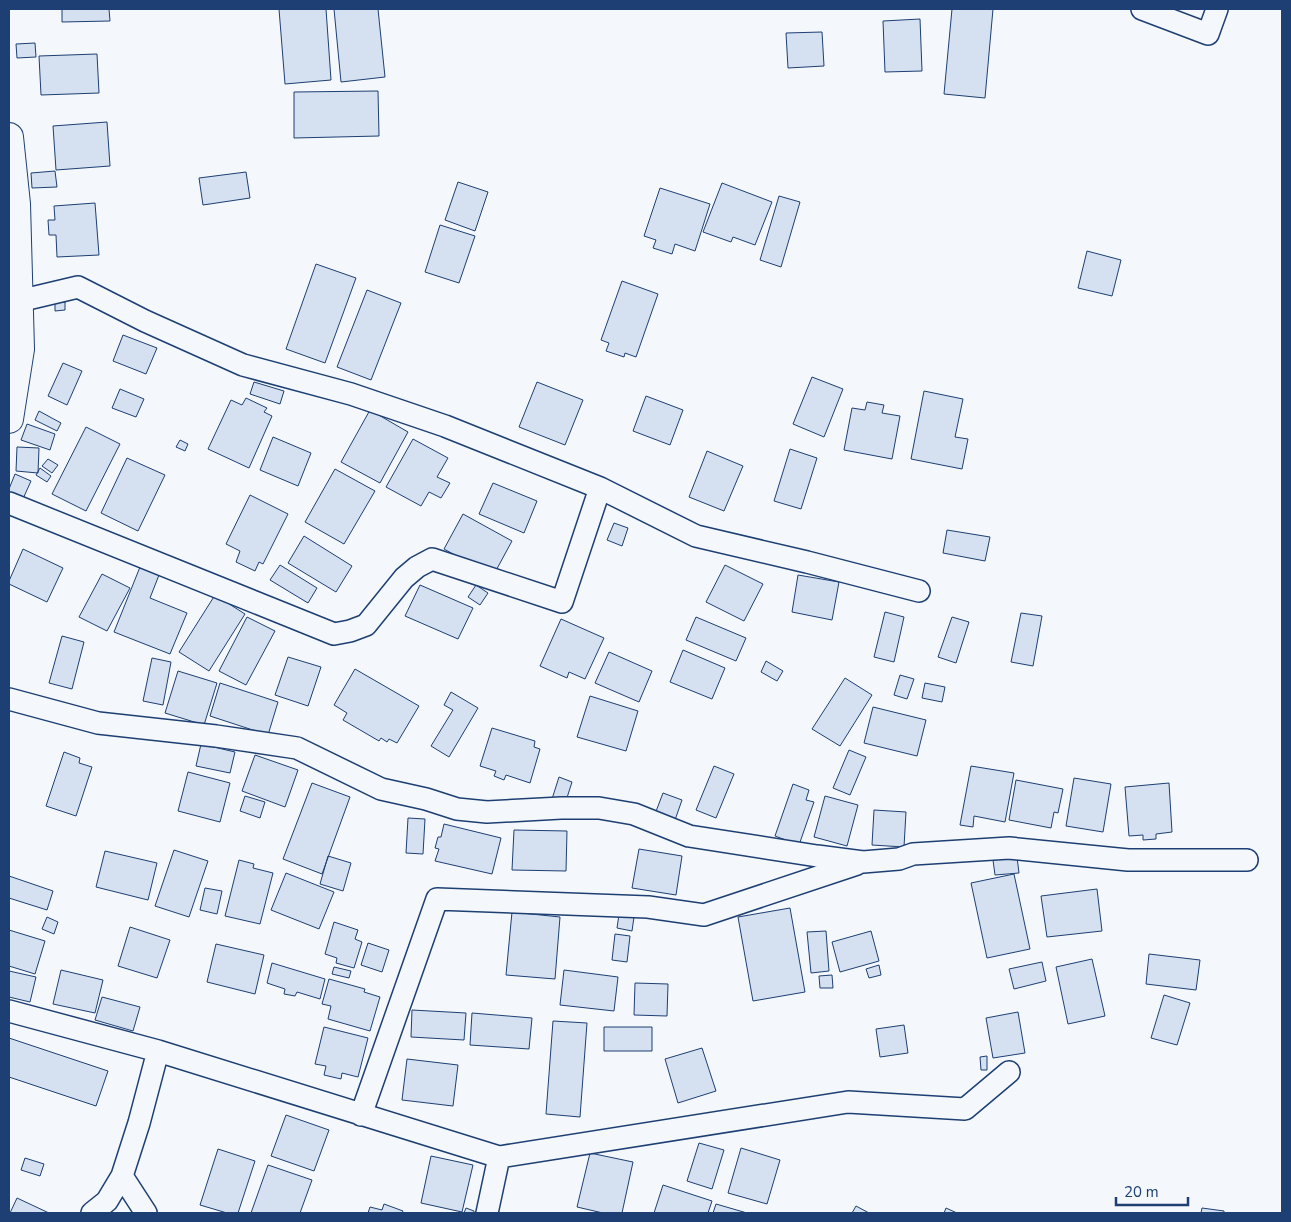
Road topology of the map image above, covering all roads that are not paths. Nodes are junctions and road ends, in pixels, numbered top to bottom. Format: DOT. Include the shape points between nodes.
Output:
graph roads {
  1 [pos="1142,9"];
  2 [pos="1217,9"];
  3 [pos="10,152"];
  4 [pos="19,301"];
  5 [pos="9,419"];
  6 [pos="600,488"];
  7 [pos="9,503"];
  8 [pos="919,591"];
  9 [pos="9,699"];
  10 [pos="1247,860"];
  11 [pos="863,862"];
  12 [pos="9,1011"];
  13 [pos="158,1051"];
  14 [pos="1009,1072"];
  15 [pos="361,1115"];
  16 [pos="499,1157"];
  17 [pos="122,1176"];
  18 [pos="92,1213"];
  19 [pos="146,1213"];
  20 [pos="487,1213"];
  1 -- 2 [label="street" via="1208,34"];
  3 -- 4 [label="street" via="16,204"];
  4 -- 5 [label="street" via="20,349"];
  4 -- 6 [label="street" via="78,287 243,365 351,394 445,426"];
  6 -- 7 [label="street" via="562,602 432,559 404,578 366,624 334,634"];
  6 -- 8 [label="street" via="696,536"];
  9 -- 11 [label="street" via="98,724 297,748 380,790 457,809 487,812 598,808 634,814 689,836"];
  10 -- 11 [label="street" via="1128,860 1009,848 913,854 899,859"];
  11 -- 15 [label="street" via="704,915 648,907 437,899"];
  12 -- 13 [label="street"];
  13 -- 15 [label="street"];
  13 -- 17 [label="street"];
  14 -- 16 [label="street" via="964,1109 848,1102"];
  15 -- 16 [label="street"];
  16 -- 20 [label="street"];
  17 -- 18 [label="street" via="107,1201"];
  17 -- 19 [label="street"];
}
